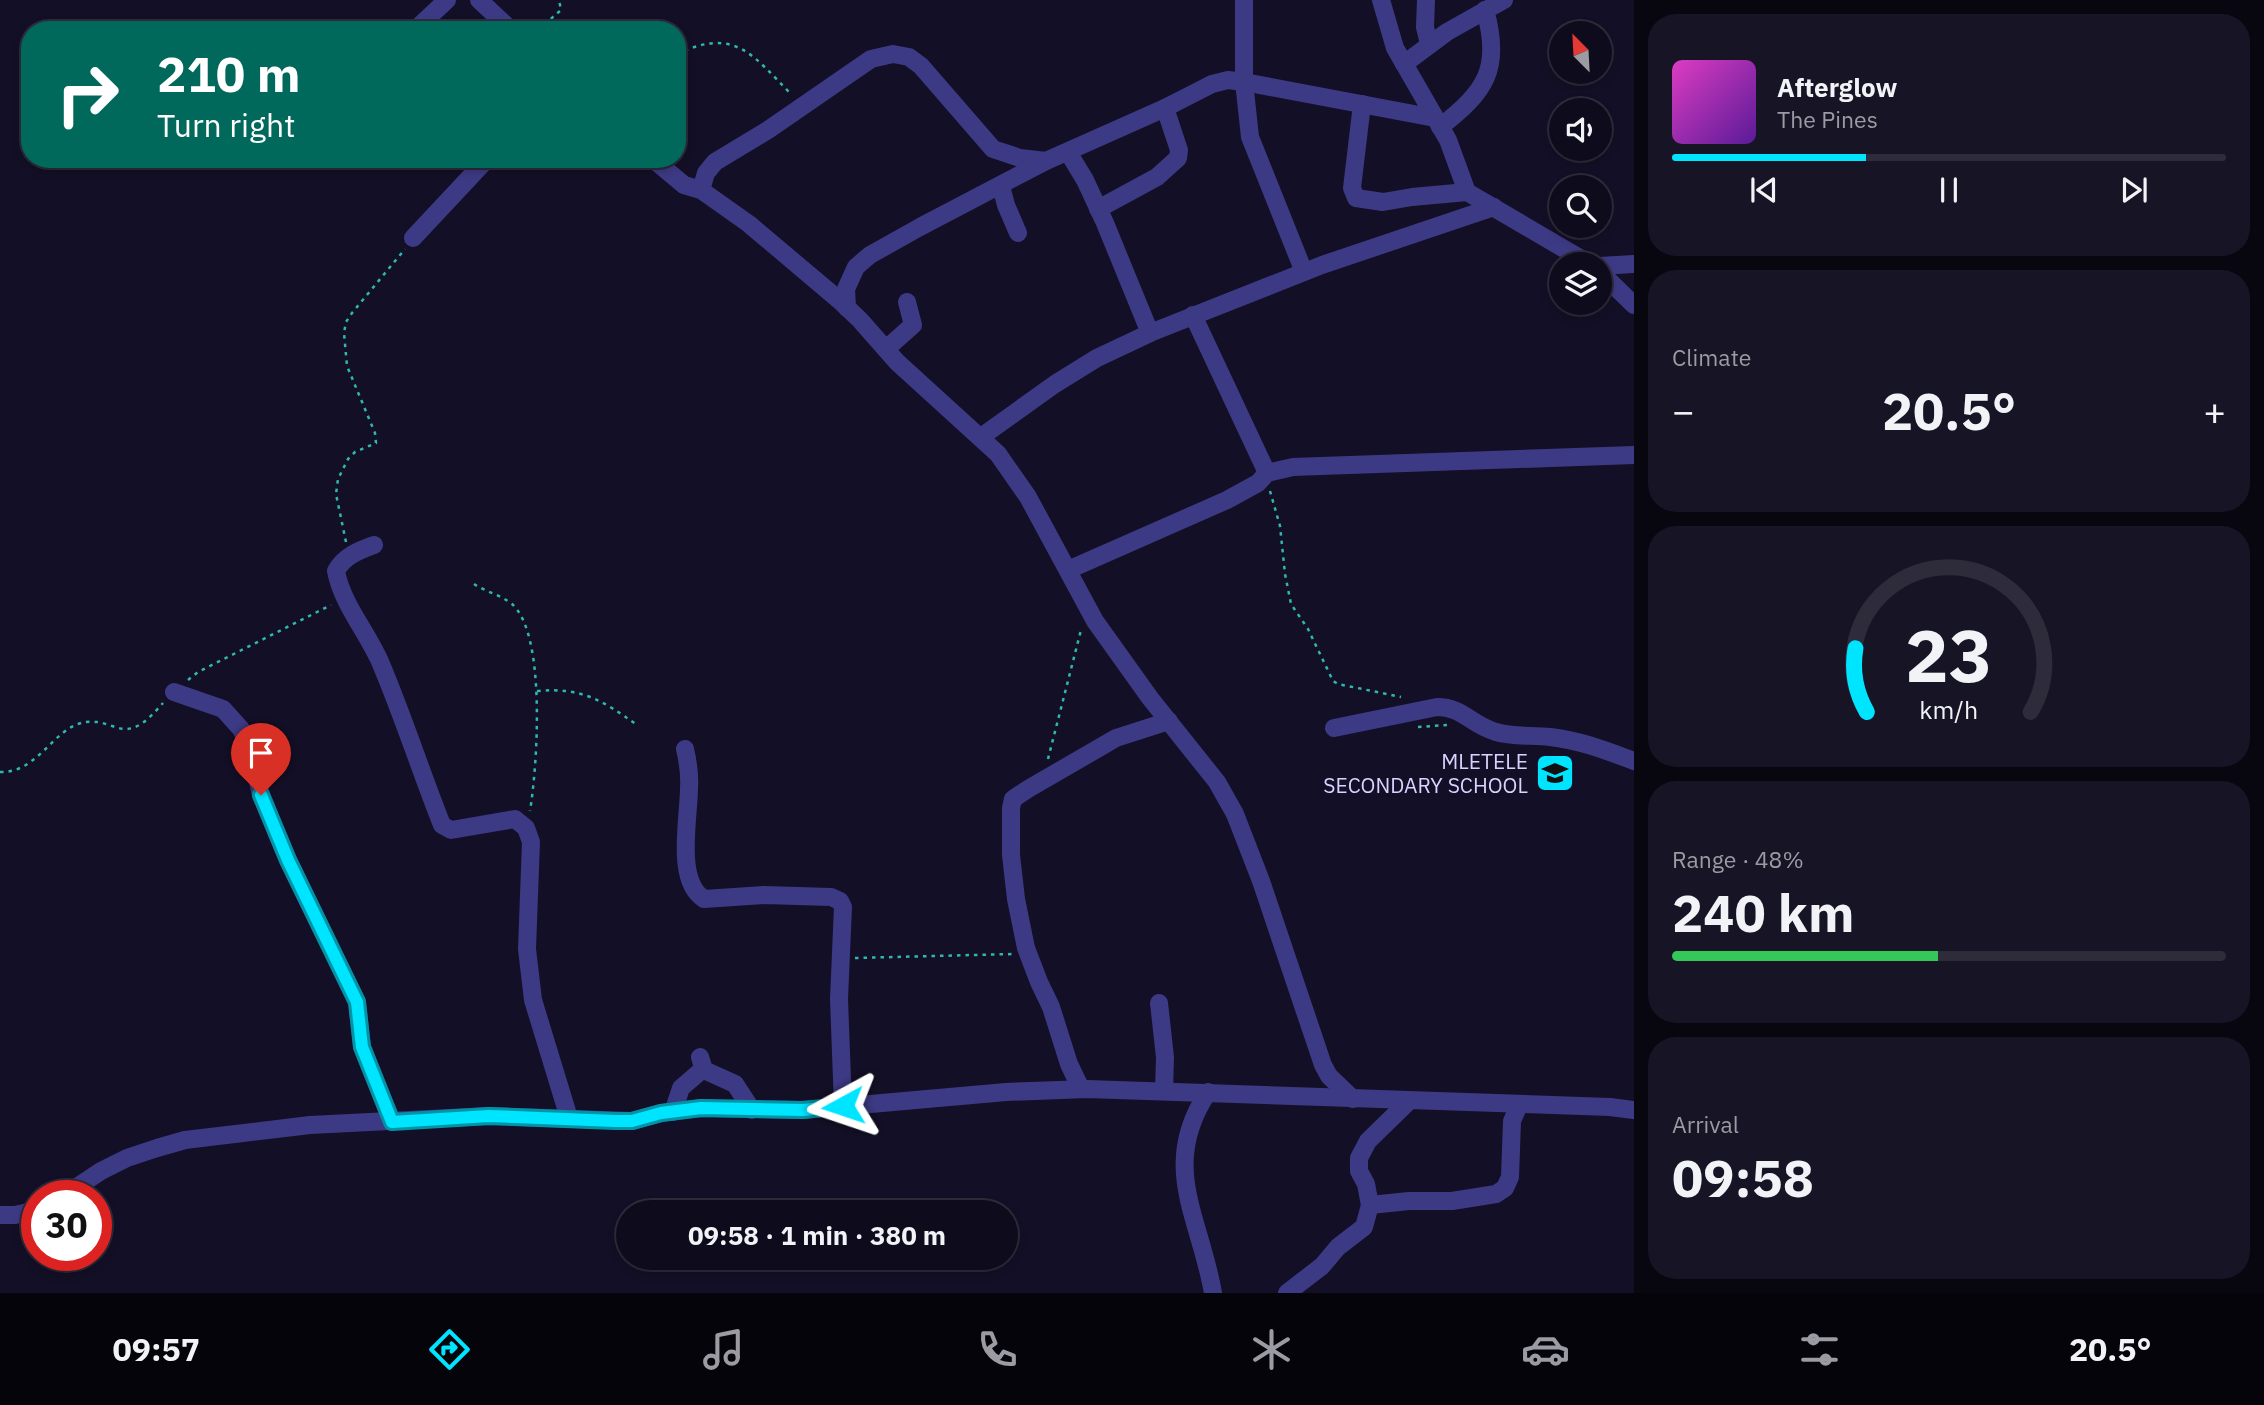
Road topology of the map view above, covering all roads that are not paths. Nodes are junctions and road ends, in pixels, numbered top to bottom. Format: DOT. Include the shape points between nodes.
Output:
graph roads {
  1 [pos="447,0"];
  2 [pos="479,0"];
  3 [pos="1244,0"];
  4 [pos="1381,0"];
  5 [pos="1426,0"];
  6 [pos="1504,0"];
  7 [pos="1485,10"];
  8 [pos="425,21"];
  9 [pos="501,21"];
  10 [pos="1429,44"];
  11 [pos="1404,64"];
  12 [pos="1244,82"];
  13 [pos="1362,104"];
  14 [pos="1165,108"];
  15 [pos="1437,123"];
  16 [pos="1068,152"];
  17 [pos="1046,161"];
  18 [pos="479,168"];
  19 [pos="664,168"];
  20 [pos="1001,186"];
  21 [pos="701,190"];
  22 [pos="1466,192"];
  23 [pos="1494,207"];
  24 [pos="1098,209"];
  25 [pos="1018,233"];
  26 [pos="413,238"];
  27 [pos="1570,252"];
  28 [pos="1634,264"];
  29 [pos="1612,265"];
  30 [pos="1304,272"];
  31 [pos="1612,284"];
  32 [pos="907,302"];
  33 [pos="1634,305"];
  34 [pos="847,308"];
  35 [pos="1193,315"];
  36 [pos="1150,333"];
  37 [pos="886,349"];
  38 [pos="981,437"];
  39 [pos="1634,456"];
  40 [pos="1265,475"];
  41 [pos="374,545"];
  42 [pos="1068,570"];
  43 [pos="174,691"];
  44 [pos="1169,721"];
  45 [pos="1334,728"];
  46 [pos="685,749"];
  47 [pos="1634,761"];
  48 [pos="1159,1003"];
  49 [pos="1081,1089"];
  50 [pos="1164,1091"];
  51 [pos="1208,1092"];
  52 [pos="1353,1099"];
  53 [pos="1409,1101"];
  54 [pos="1519,1105"];
  55 [pos="843,1106"];
  56 [pos="752,1110"];
  57 [pos="1634,1110"];
  58 [pos="673,1112"];
  59 [pos="569,1118"];
  60 [pos="392,1122"];
  61 [pos="88,1180"];
  62 [pos="1370,1205"];
  63 [pos="0,1214"];
  64 [pos="21,1214"];
  65 [pos="1213,1293"];
  66 [pos="1287,1293"];
  1 -- 8 [label="street"];
  2 -- 9 [label="street"];
  3 -- 12 [label="street"];
  4 -- 11 [label="street" via="1389,34"];
  5 -- 10 [label="street"];
  6 -- 7 [label="street"];
  7 -- 10 [label="street"];
  7 -- 15 [label="street" via="1491,40 1488,75 1475,98"];
  10 -- 11 [label="street"];
  11 -- 15 [label="street"];
  12 -- 13 [label="street"];
  12 -- 14 [label="street" via="1212,84"];
  12 -- 30 [label="street" via="1250,137"];
  13 -- 15 [label="street"];
  13 -- 22 [label="street" via="1353,195 1382,202"];
  14 -- 16 [label="street"];
  14 -- 24 [label="street" via="1178,158 1157,177"];
  15 -- 22 [label="street" via="1448,140"];
  16 -- 17 [label="street"];
  16 -- 24 [label="street"];
  17 -- 20 [label="street"];
  17 -- 21 [label="street" via="993,149 909,57 893,54 871,59 715,162"];
  18 -- 26 [label="street"];
  19 -- 21 [label="street" via="684,185"];
  20 -- 25 [label="street"];
  20 -- 34 [label="street" via="870,256 850,276"];
  21 -- 34 [label="street" via="749,224"];
  22 -- 23 [label="street"];
  23 -- 27 [label="street"];
  23 -- 30 [label="street"];
  24 -- 36 [label="street"];
  28 -- 29 [label="street"];
  30 -- 35 [label="street"];
  31 -- 33 [label="street"];
  32 -- 37 [label="street" via="913,325"];
  34 -- 37 [label="street"];
  35 -- 36 [label="street"];
  35 -- 40 [label="street"];
  36 -- 38 [label="street" via="1055,384"];
  37 -- 38 [label="street"];
  38 -- 42 [label="street" via="1028,497"];
  39 -- 40 [label="street" via="1293,467"];
  40 -- 42 [label="street" via="1227,500"];
  41 -- 59 [label="street" via="346,559 337,571 338,578 381,664 442,825 450,830 514,819 526,828 531,842 527,949 533,1000"];
  42 -- 44 [label="street" via="1122,660"];
  43 -- 60 [label="street" via="223,709 245,735 261,795 288,860 357,1002 362,1047"];
  44 -- 49 [label="street" via="1116,738 1013,799 1011,855 1028,954"];
  44 -- 52 [label="street" via="1236,814 1323,1065"];
  45 -- 47 [label="street" via="1450,707 1498,733 1575,741"];
  46 -- 55 [label="street" via="690,785 688,876 697,895 705,899 831,897 843,907 839,999"];
  48 -- 50 [label="street"];
  49 -- 50 [label="street"];
  49 -- 55 [label="street"];
  50 -- 51 [label="street"];
  51 -- 52 [label="street"];
  51 -- 65 [label="street" via="1194,1113 1184,1160 1186,1195"];
  52 -- 53 [label="street"];
  53 -- 54 [label="street"];
  53 -- 62 [label="street" via="1367,1141 1359,1158"];
  54 -- 57 [label="street"];
  54 -- 62 [label="street" via="1512,1121 1510,1177 1505,1188 1496,1194 1452,1201"];
  55 -- 56 [label="street"];
  56 -- 58 [label="street"];
  56 -- 58 [label="street" via="735,1084 702,1063 681,1088"];
  58 -- 59 [label="street" via="632,1121"];
  59 -- 60 [label="street" via="489,1116"];
  60 -- 61 [label="street" via="310,1125 185,1140 127,1158"];
  62 -- 66 [label="street" via="1364,1227"];
  63 -- 64 [label="street"];
}
